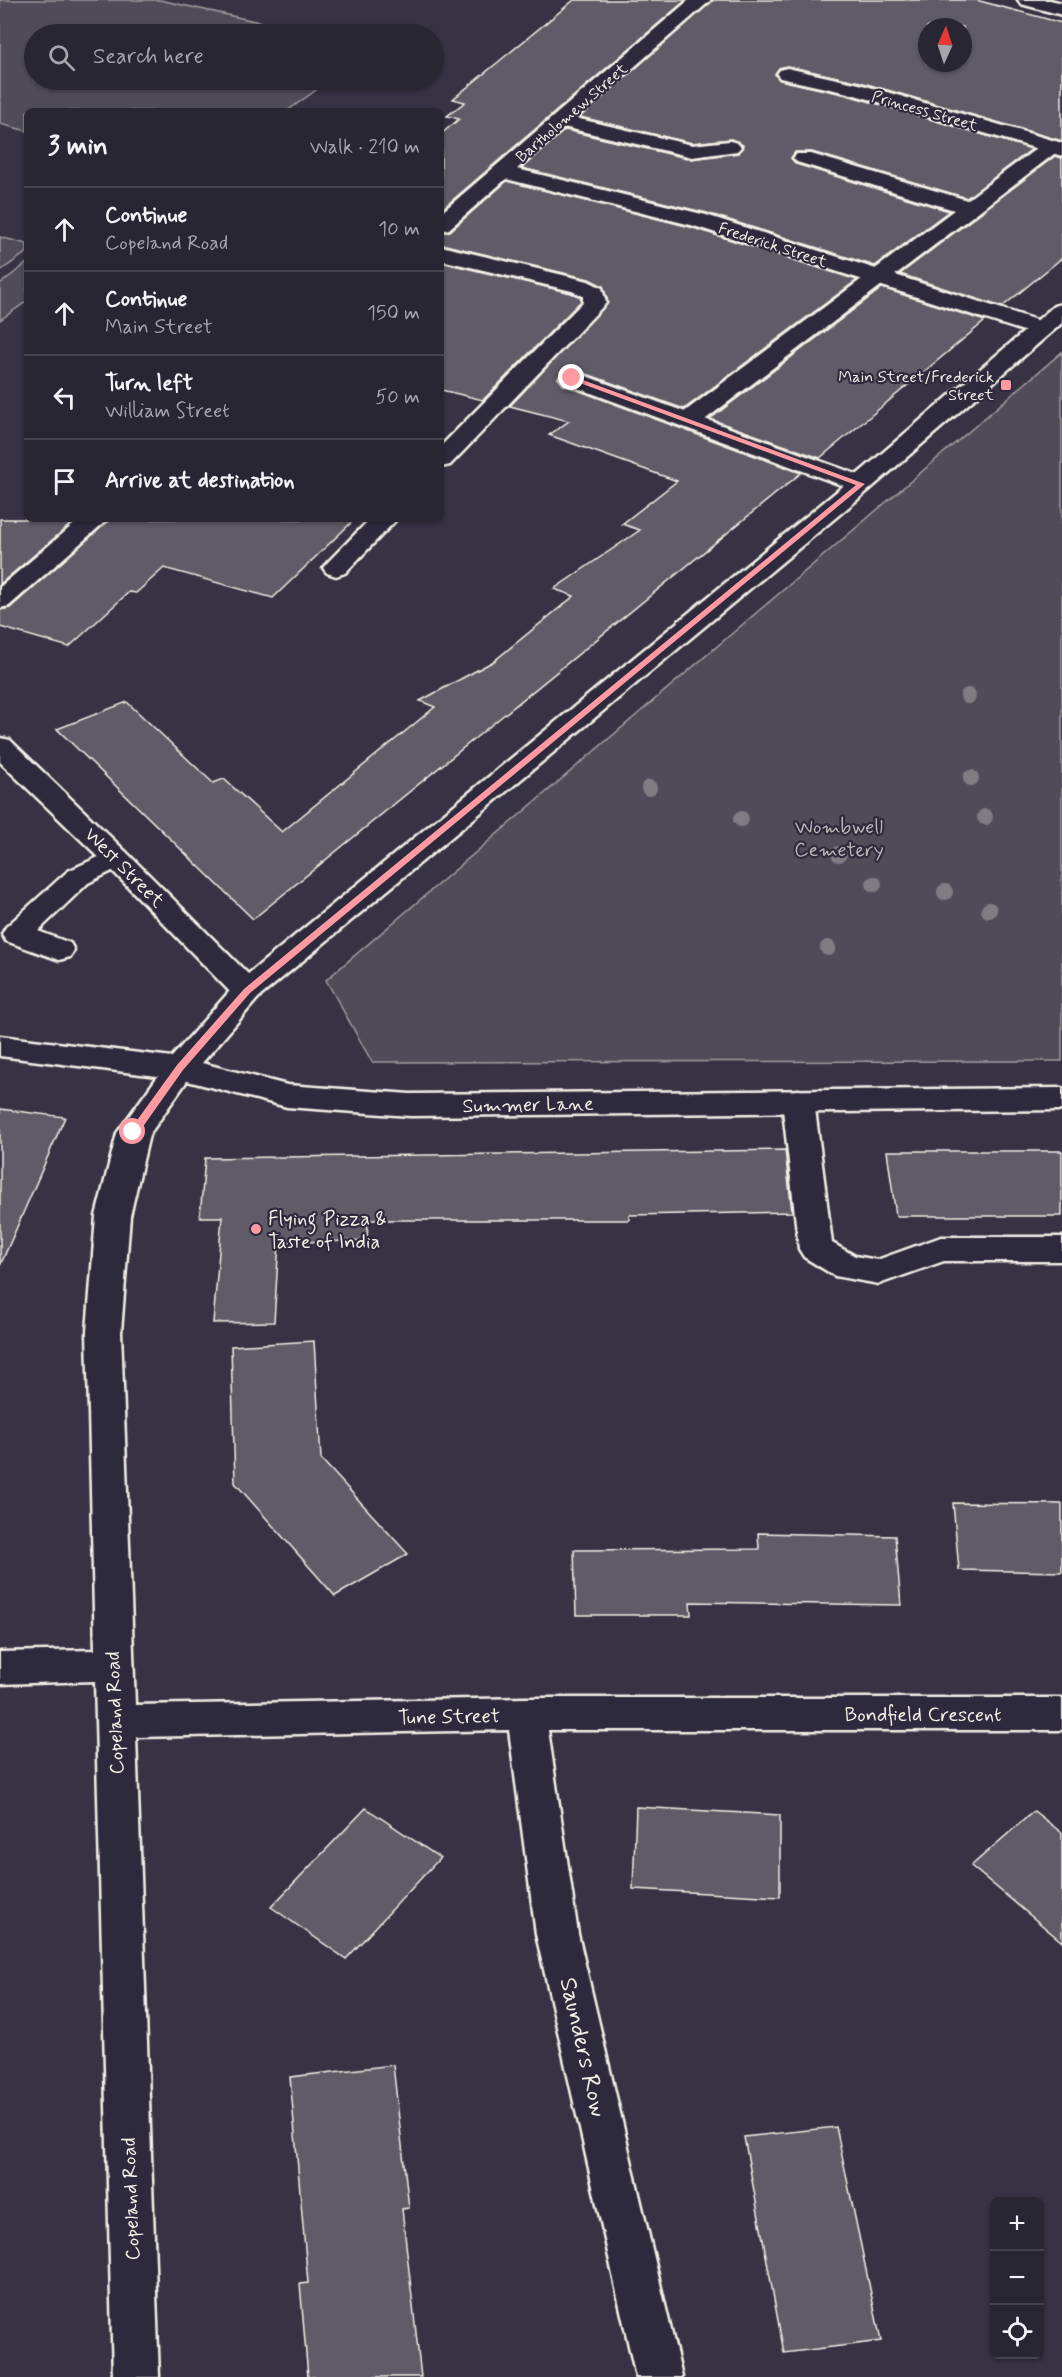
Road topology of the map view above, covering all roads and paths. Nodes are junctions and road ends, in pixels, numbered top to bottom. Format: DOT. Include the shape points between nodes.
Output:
graph roads {
  1 [pos="701,0"];
  2 [pos="1028,0"];
  3 [pos="1062,9"];
  4 [pos="787,74"];
  5 [pos="562,121"];
  6 [pos="730,147"];
  7 [pos="1057,148"];
  8 [pos="804,158"];
  9 [pos="502,172"];
  10 [pos="444,200"];
  11 [pos="464,204"];
  12 [pos="970,208"];
  13 [pos="444,221"];
  14 [pos="444,254"];
  15 [pos="878,277"];
  16 [pos="1062,311"];
  17 [pos="1041,329"];
  18 [pos="572,378"];
  19 [pos="689,420"];
  20 [pos="444,457"];
  21 [pos="861,484"];
  22 [pos="91,522"];
  23 [pos="381,522"];
  24 [pos="336,568"];
  25 [pos="0,600"];
  26 [pos="0,746"];
  27 [pos="116,858"];
  28 [pos="59,950"];
  29 [pos="247,991"];
  30 [pos="0,1046"];
  31 [pos="180,1068"];
  32 [pos="1062,1099"];
  33 [pos="798,1101"];
  34 [pos="1062,1249"];
  35 [pos="112,1665"];
  36 [pos="0,1668"];
  37 [pos="784,1713"];
  38 [pos="526,1714"];
  39 [pos="1062,1714"];
  40 [pos="114,1721"];
  41 [pos="136,2377"];
  42 [pos="659,2377"];
  1 -- 5 [label="street, Bartholomew Street"];
  2 -- 3 [label="street"];
  4 -- 7 [label="street, Princess Street" via="852,88"];
  5 -- 6 [label="street" via="692,151"];
  5 -- 9 [label="street, Bartholomew Street"];
  7 -- 12 [label="street"];
  8 -- 12 [label="street"];
  9 -- 11 [label="street, Bartholomew Street"];
  9 -- 15 [label="street, Frederick Street" via="698,220"];
  10 -- 11 [label="street"];
  11 -- 13 [label="street, Bartholomew Street"];
  12 -- 15 [label="street"];
  14 -- 20 [label="street" via="580,286 594,293 595,303"];
  15 -- 17 [label="street, Frederick Street"];
  15 -- 19 [label="street"];
  16 -- 17 [label="street, Copeland Road"];
  17 -- 21 [label="street, Copeland Road"];
  18 -- 19 [label="street"];
  19 -- 21 [label="street"];
  21 -- 29 [label="street, Copeland Road"];
  22 -- 25 [label="street"];
  23 -- 24 [label="street"];
  26 -- 27 [label="street, West Street"];
  27 -- 28 [label="street" via="78,878 17,934"];
  27 -- 29 [label="street, West Street"];
  29 -- 31 [label="street, Copeland Road"];
  30 -- 31 [label="street, Summer Lane"];
  31 -- 33 [label="street, Summer Lane" via="287,1096 410,1105"];
  31 -- 35 [label="street, Copeland Road" via="133,1132 113,1216 104,1332"];
  32 -- 33 [label="street, Summer Lane"];
  33 -- 34 [label="street" via="816,1249 847,1267 879,1272 941,1249"];
  35 -- 36 [label="street"];
  35 -- 40 [label="street, Copeland Road"];
  37 -- 38 [label="street, Tune Street"];
  37 -- 39 [label="street, Bondfield Crescent"];
  38 -- 40 [label="street, Tune Street"];
  38 -- 42 [label="street, Saunders Row" via="557,1934"];
  40 -- 41 [label="street, Copeland Road"];
}
